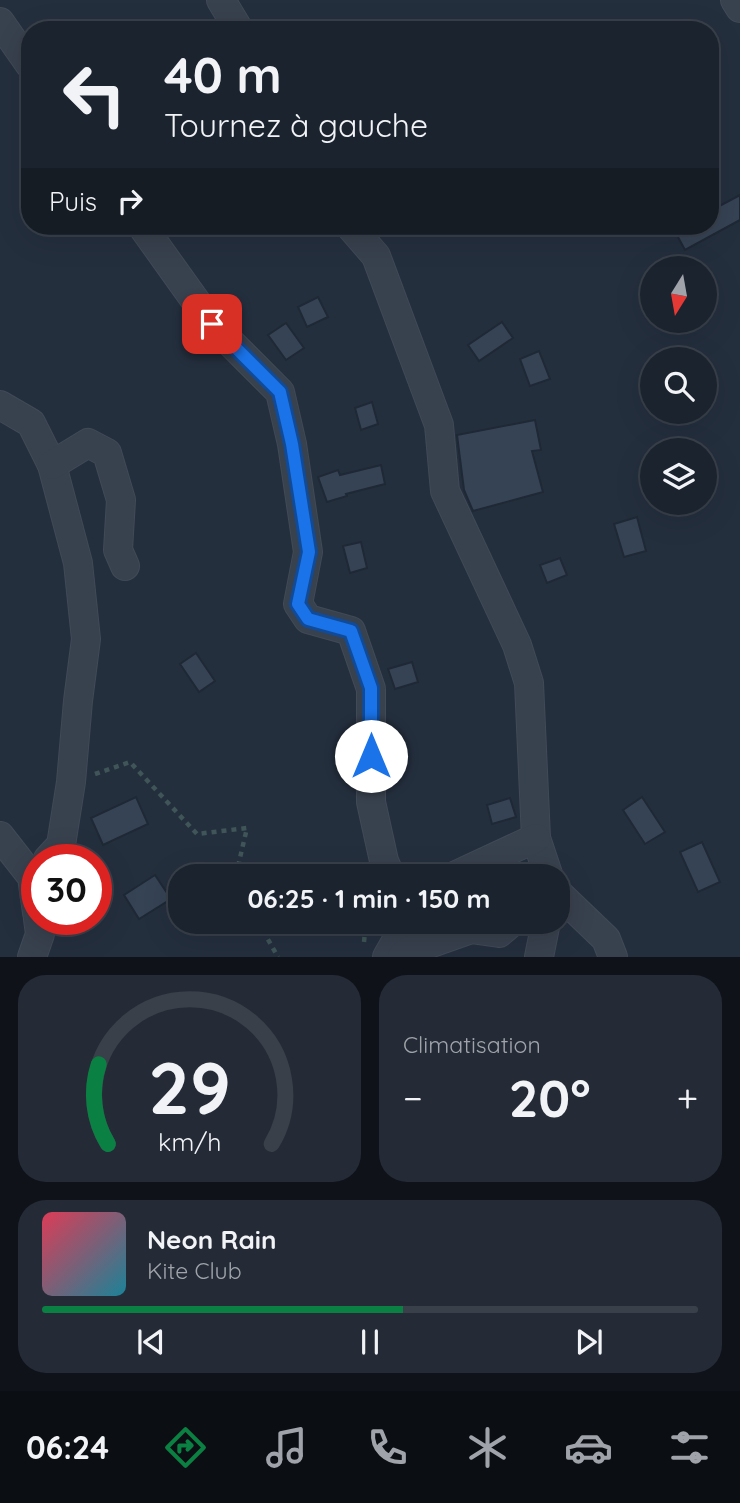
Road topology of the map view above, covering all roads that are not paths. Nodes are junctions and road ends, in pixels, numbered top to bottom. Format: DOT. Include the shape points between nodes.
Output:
graph roads {
  1 [pos="221,0"];
  2 [pos="735,0"];
  3 [pos="740,8"];
  4 [pos="234,21"];
  5 [pos="0,22"];
  6 [pos="21,52"];
  7 [pos="148,235"];
  8 [pos="358,235"];
  9 [pos="0,405"];
  10 [pos="52,465"];
  11 [pos="125,566"];
  12 [pos="0,836"];
  13 [pos="536,838"];
  14 [pos="61,844"];
  15 [pos="21,854"];
  16 [pos="385,864"];
  17 [pos="480,864"];
  18 [pos="545,864"];
  19 [pos="570,905"];
  20 [pos="405,934"];
  21 [pos="457,934"];
  22 [pos="544,934"];
  23 [pos="40,935"];
  24 [pos="399,955"];
  25 [pos="32,957"];
  26 [pos="539,957"];
  27 [pos="613,957"];
  1 -- 4 [label="street"];
  2 -- 3 [label="street"];
  5 -- 6 [label="street"];
  7 -- 16 [label="street" via="212,324 280,392 309,552 298,604 308,619 351,631 371,688 371,802"];
  8 -- 13 [label="street" via="376,256 439,425 445,491 517,645 529,683"];
  9 -- 10 [label="street" via="31,424"];
  10 -- 11 [label="street" via="88,443 107,453 121,500 118,550"];
  10 -- 14 [label="street" via="78,563 86,639"];
  12 -- 15 [label="street"];
  13 -- 17 [label="street"];
  13 -- 18 [label="street"];
  19 -- 27 [label="street" via="606,940"];
  20 -- 24 [label="street"];
  21 -- 24 [label="street"];
  22 -- 26 [label="street"];
  23 -- 25 [label="street"];
}
